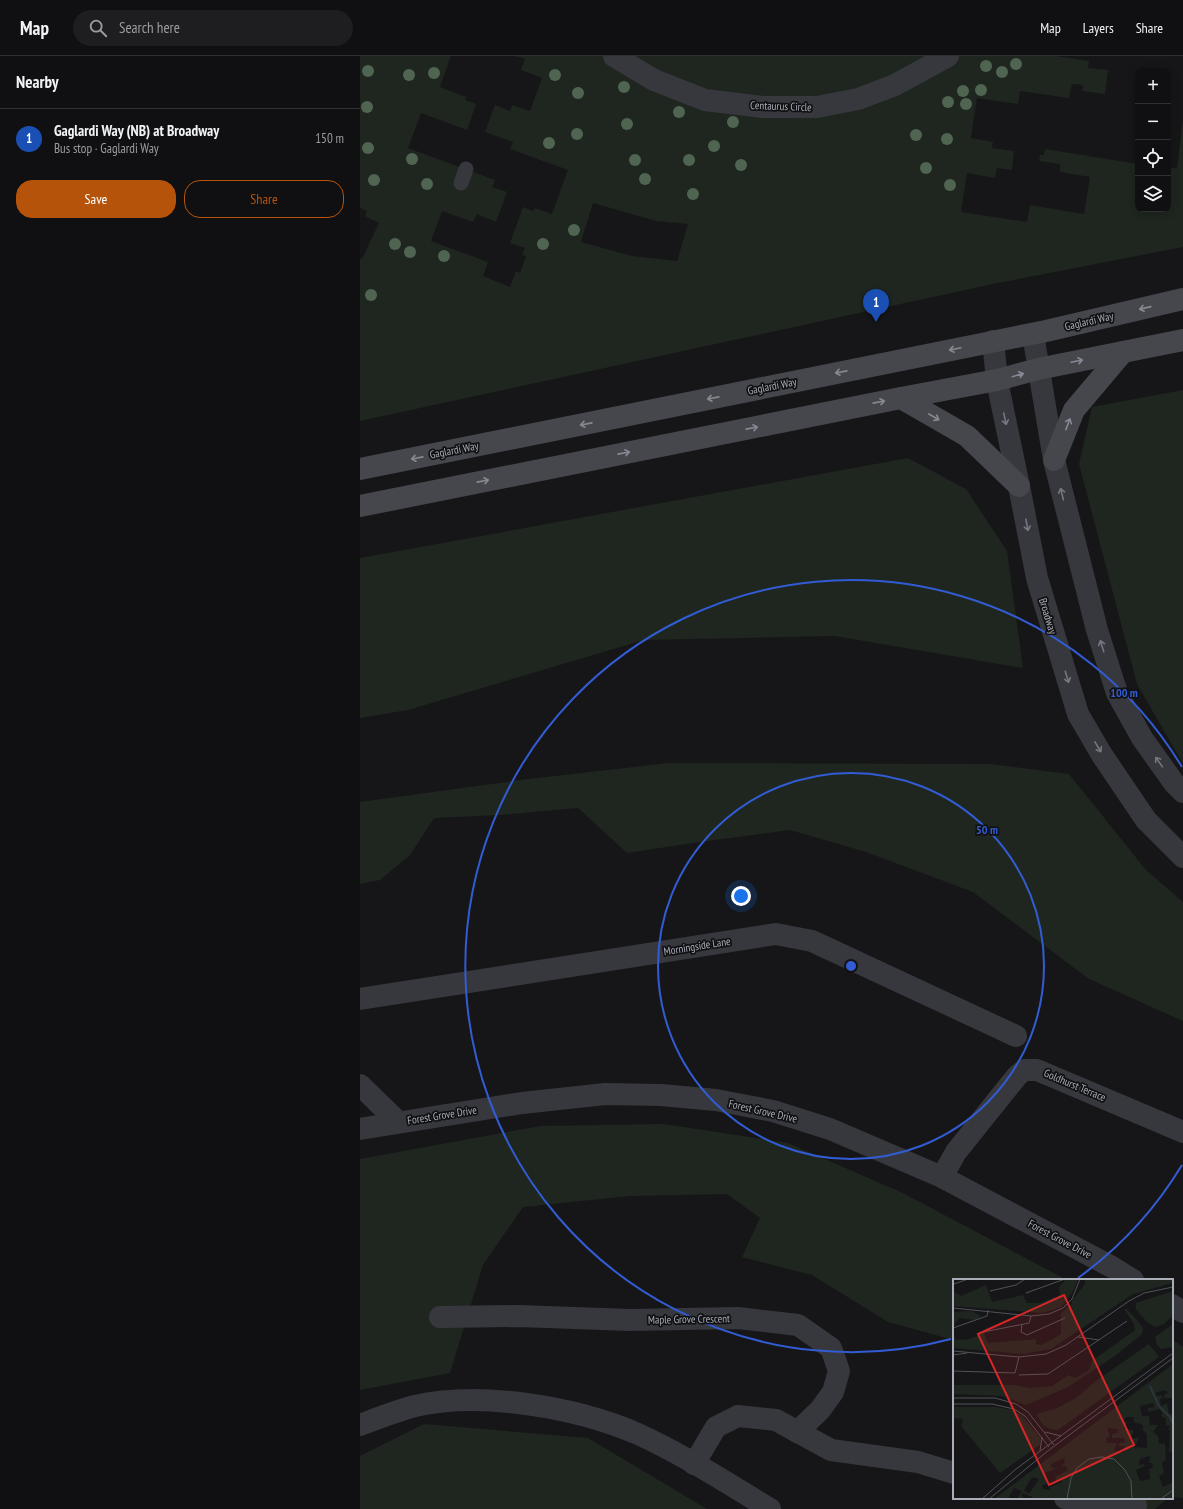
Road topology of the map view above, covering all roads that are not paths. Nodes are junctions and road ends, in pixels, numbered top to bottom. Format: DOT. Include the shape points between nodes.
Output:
graph roads {
  1 [pos="614,56"];
  2 [pos="948,56"];
  3 [pos="1183,299"];
  4 [pos="1033,334"];
  5 [pos="1183,340"];
  6 [pos="993,341"];
  7 [pos="1123,352"];
  8 [pos="1038,369"];
  9 [pos="997,380"];
  10 [pos="901,398"];
  11 [pos="1054,460"];
  12 [pos="360,469"];
  13 [pos="1019,486"];
  14 [pos="360,506"];
  15 [pos="1183,792"];
  16 [pos="1183,857"];
  17 [pos="360,999"];
  18 [pos="1016,1036"];
  19 [pos="360,1084"];
  20 [pos="398,1122"];
  21 [pos="360,1129"];
  22 [pos="1183,1132"];
  23 [pos="942,1177"];
  24 [pos="1130,1279"];
  25 [pos="1173,1306"];
  26 [pos="1183,1312"];
  27 [pos="440,1317"];
  28 [pos="360,1425"];
  29 [pos="797,1432"];
  30 [pos="694,1464"];
  31 [pos="953,1474"];
  32 [pos="1074,1499"];
  33 [pos="1136,1506"];
  34 [pos="770,1509"];
  1 -- 2 [label="street, Centaurus Circle" via="654,80 705,100 763,107 817,107 858,99 895,85"];
  3 -- 4 [label="main road, Gaglardi Way, one-way"];
  4 -- 6 [label="main road, Gaglardi Way"];
  4 -- 8 [label="street"];
  5 -- 7 [label="main road"];
  6 -- 9 [label="street, Broadway"];
  6 -- 12 [label="main road, Gaglardi Way, one-way"];
  8 -- 7 [label="main road, one-way"];
  11 -- 7 [label="main road, one-way" via="1074,410"];
  9 -- 8 [label="main road, one-way"];
  8 -- 11 [label="street"];
  9 -- 10 [label="main road"];
  9 -- 13 [label="street, Broadway, one-way"];
  10 -- 13 [label="main road, one-way" via="967,436"];
  14 -- 10 [label="main road, one-way"];
  15 -- 11 [label="street, one-way" via="1142,738 1117,693 1097,630"];
  13 -- 16 [label="street, Broadway, one-way" via="1037,578 1078,714 1146,820"];
  17 -- 18 [label="street, Morningside Lane" via="776,934 812,942"];
  19 -- 20 [label="street"];
  20 -- 21 [label="street, Forest Grove Drive"];
  20 -- 23 [label="street, Forest Grove Drive" via="522,1103 605,1094 661,1095 716,1100 774,1111 830,1129"];
  22 -- 23 [label="street, Goldhurst Terrace" via="1037,1070 1024,1070 956,1152"];
  23 -- 24 [label="street, Forest Grove Drive"];
  25 -- 26 [label="street"];
  27 -- 29 [label="street, Maple Grove Crescent" via="520,1316 630,1320 738,1318 798,1325 831,1348 839,1371 833,1392 820,1410"];
  28 -- 30 [label="street" via="415,1406 461,1400 504,1402 552,1408 599,1421 637,1434"];
  29 -- 30 [label="street" via="776,1420 738,1416 716,1427"];
  29 -- 31 [label="street" via="831,1450 918,1462"];
  30 -- 34 [label="street"];
  32 -- 33 [label="street"];
}
